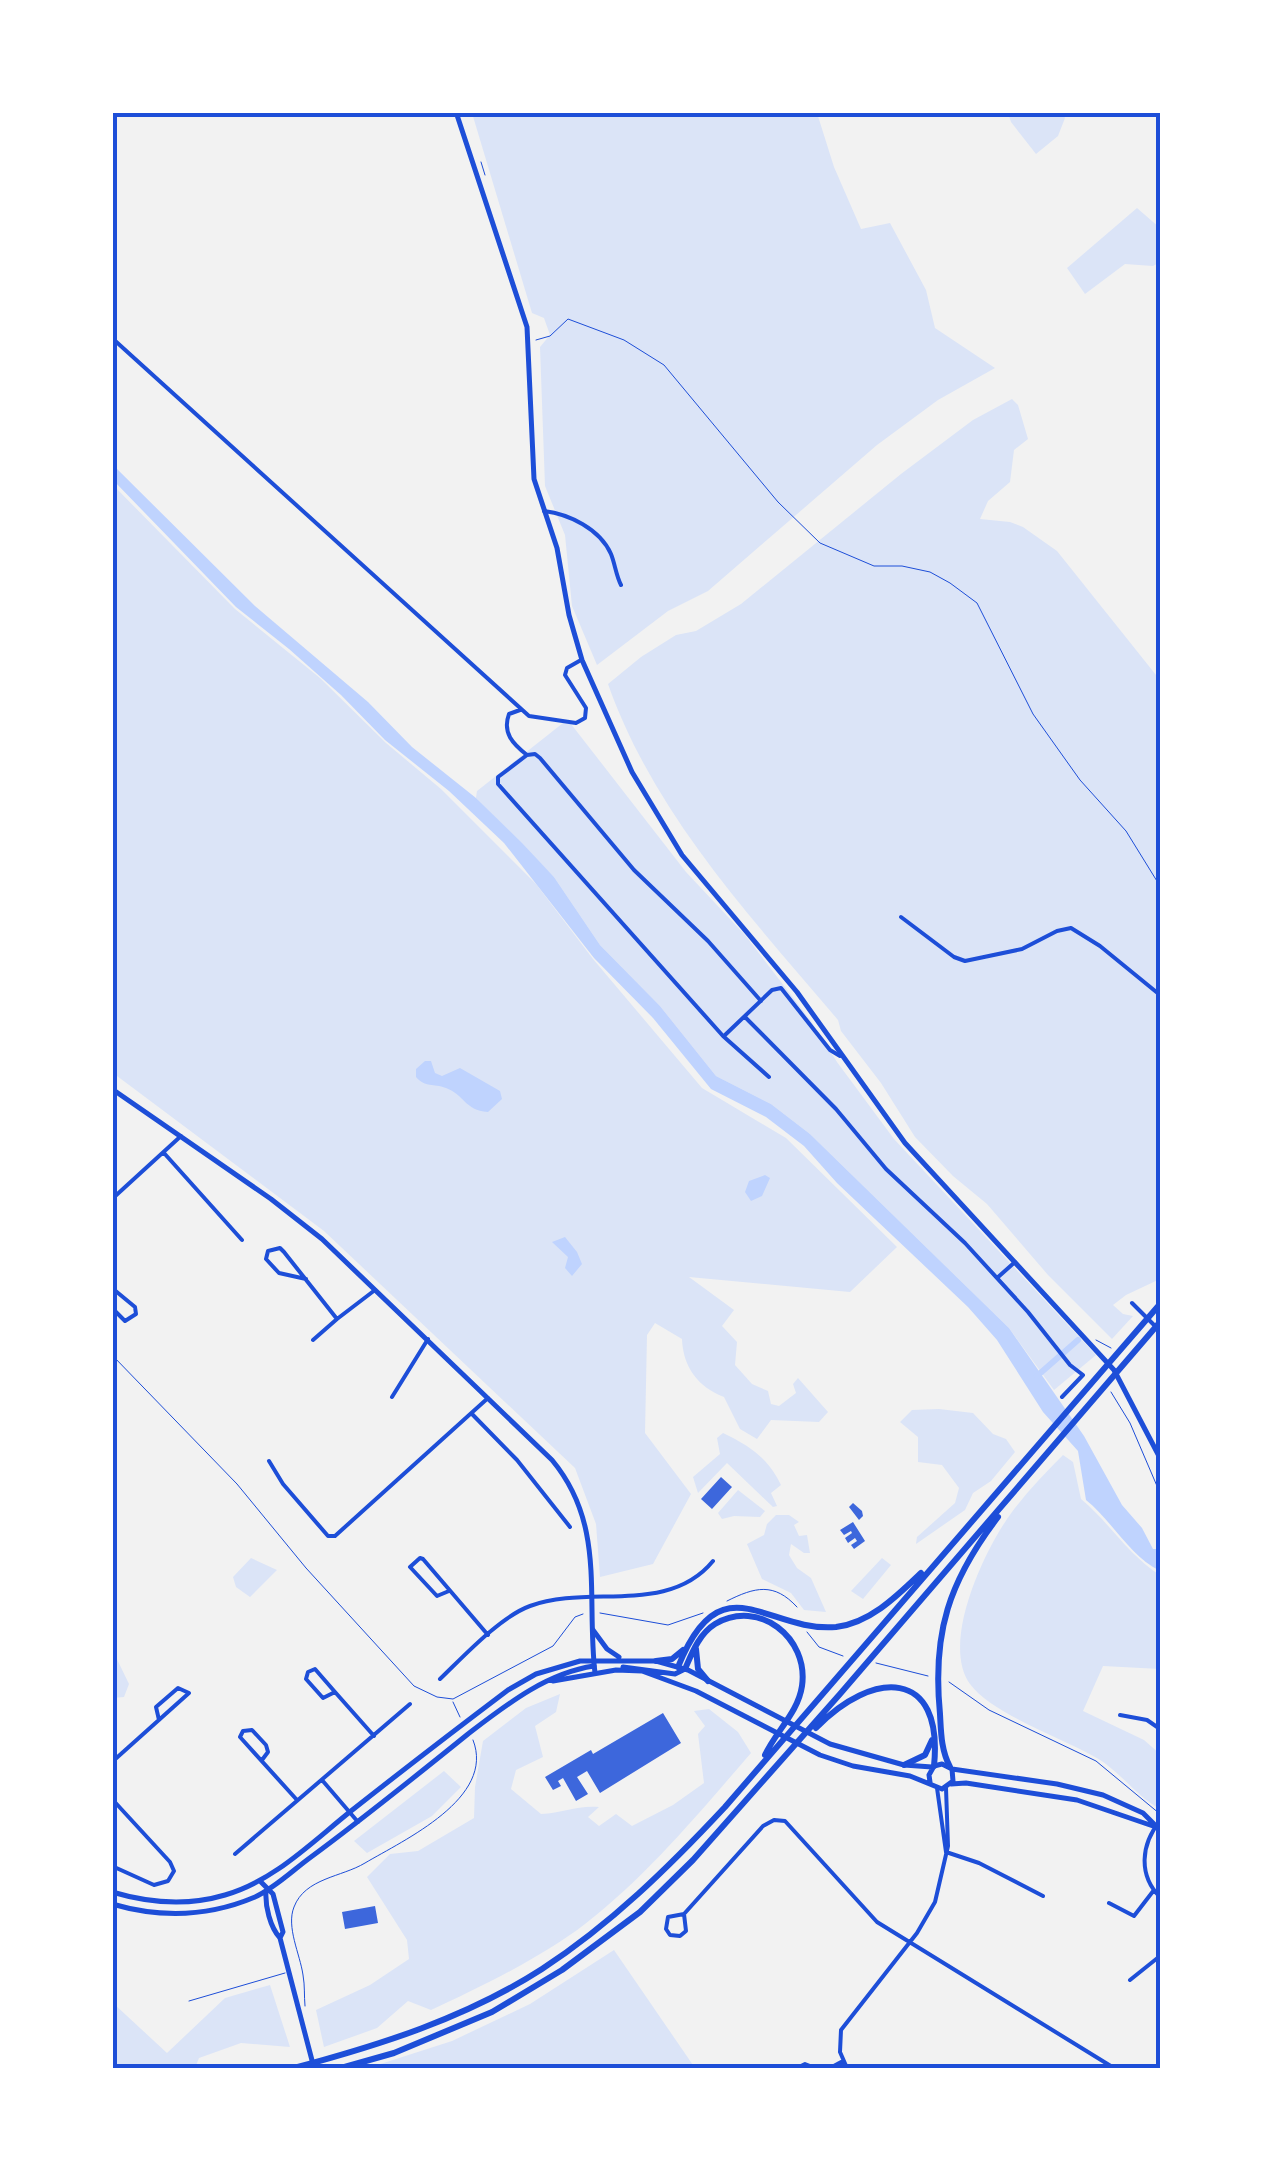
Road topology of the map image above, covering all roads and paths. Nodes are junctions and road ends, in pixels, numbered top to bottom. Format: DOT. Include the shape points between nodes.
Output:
graph roads {
  1 [pos="456,112"];
  2 [pos="112,338"];
  3 [pos="533,341"];
  4 [pos="544,511"];
  5 [pos="621,586"];
  6 [pos="582,660"];
  7 [pos="523,709"];
  8 [pos="527,756"];
  9 [pos="1160,886"];
  10 [pos="901,917"];
  11 [pos="1160,994"];
  12 [pos="761,1000"];
  13 [pos="745,1017"];
  14 [pos="723,1036"];
  15 [pos="840,1056"];
  16 [pos="770,1077"];
  17 [pos="112,1089"];
  18 [pos="181,1136"];
  19 [pos="164,1153"];
  20 [pos="112,1199"];
  21 [pos="242,1240"];
  22 [pos="1015,1262"];
  23 [pos="997,1278"];
  24 [pos="306,1279"];
  25 [pos="112,1288"];
  26 [pos="375,1290"];
  27 [pos="1132,1304"];
  28 [pos="1160,1304"];
  29 [pos="112,1308"];
  30 [pos="337,1319"];
  31 [pos="1160,1322"];
  32 [pos="1160,1331"];
  33 [pos="1088,1333"];
  34 [pos="428,1339"];
  35 [pos="313,1340"];
  36 [pos="112,1355"];
  37 [pos="1105,1359"];
  38 [pos="1106,1382"];
  39 [pos="392,1397"];
  40 [pos="1062,1397"];
  41 [pos="488,1398"];
  42 [pos="472,1414"];
  43 [pos="1160,1458"];
  44 [pos="269,1462"];
  45 [pos="1160,1493"];
  46 [pos="1008,1500"];
  47 [pos="570,1527"];
  48 [pos="712,1561"];
  49 [pos="926,1572"];
  50 [pos="449,1591"];
  51 [pos="592,1598"];
  52 [pos="716,1606"];
  53 [pos="797,1607"];
  54 [pos="600,1613"];
  55 [pos="586,1614"];
  56 [pos="701,1614"];
  57 [pos="805,1628"];
  58 [pos="593,1630"];
  59 [pos="488,1635"];
  60 [pos="697,1643"];
  61 [pos="687,1645"];
  62 [pos="843,1656"];
  63 [pos="627,1659"];
  64 [pos="656,1662"];
  65 [pos="871,1662"];
  66 [pos="595,1666"];
  67 [pos="616,1670"];
  68 [pos="681,1670"];
  69 [pos="925,1676"];
  70 [pos="440,1679"];
  71 [pos="939,1680"];
  72 [pos="708,1681"];
  73 [pos="687,1687"];
  74 [pos="335,1692"];
  75 [pos="453,1699"];
  76 [pos="410,1704"];
  77 [pos="1120,1715"];
  78 [pos="460,1717"];
  79 [pos="159,1720"];
  80 [pos="815,1725"];
  81 [pos="1160,1729"];
  82 [pos="933,1734"];
  83 [pos="374,1736"];
  84 [pos="473,1740"];
  85 [pos="772,1746"];
  86 [pos="262,1760"];
  87 [pos="112,1762"];
  88 [pos="904,1765"];
  89 [pos="933,1766"];
  90 [pos="951,1768"];
  91 [pos="322,1780"];
  92 [pos="930,1782"];
  93 [pos="112,1785"];
  94 [pos="948,1786"];
  95 [pos="937,1788"];
  96 [pos="112,1798"];
  97 [pos="297,1800"];
  98 [pos="350,1812"];
  99 [pos="358,1822"];
  100 [pos="1159,1823"];
  101 [pos="946,1852"];
  102 [pos="235,1854"];
  103 [pos="112,1866"];
  104 [pos="260,1880"];
  105 [pos="1154,1890"];
  106 [pos="266,1891"];
  107 [pos="112,1892"];
  108 [pos="1042,1896"];
  109 [pos="1160,1897"];
  110 [pos="249,1899"];
  111 [pos="1109,1903"];
  112 [pos="112,1904"];
  113 [pos="268,1909"];
  114 [pos="684,1914"];
  115 [pos="280,1938"];
  116 [pos="909,1943"];
  117 [pos="1160,1956"];
  118 [pos="288,1972"];
  119 [pos="1130,1980"];
  120 [pos="189,2001"];
  121 [pos="306,2006"];
  122 [pos="843,2061"];
  123 [pos="311,2066"];
  124 [pos="294,2068"];
  125 [pos="341,2068"];
  126 [pos="798,2068"];
  127 [pos="816,2068"];
  128 [pos="830,2068"];
  129 [pos="847,2068"];
  130 [pos="1114,2068"];
  1 -- 4 [label="main road" via="527,327 533,467"];
  2 -- 7 [label="street"];
  3 -- 9 [label="path" via="568,320 624,340 664,365 820,543 874,566 930,572 977,603 1033,714 1126,831"];
  4 -- 5 [label="street" via="597,533"];
  4 -- 6 [label="main road"];
  6 -- 7 [label="street" via="565,675 587,710 582,721 529,716"];
  6 -- 15 [label="main road" via="671,840 797,992"];
  7 -- 8 [label="street" via="509,714 506,723"];
  8 -- 12 [label="street" via="540,758 634,870"];
  8 -- 14 [label="street" via="498,777 498,784"];
  10 -- 11 [label="street" via="965,960 1022,949 1071,928"];
  12 -- 13 [label="street"];
  12 -- 15 [label="street" via="781,988"];
  13 -- 14 [label="street"];
  13 -- 23 [label="street"];
  14 -- 16 [label="street"];
  15 -- 22 [label="main road" via="914,1153"];
  17 -- 18 [label="main road"];
  18 -- 19 [label="street"];
  18 -- 26 [label="main road" via="296,1218"];
  19 -- 20 [label="street"];
  19 -- 21 [label="street"];
  22 -- 23 [label="street"];
  22 -- 37 [label="main road"];
  23 -- 40 [label="street" via="1083,1375"];
  24 -- 24 [label="street" via="280,1248 268,1250 274,1270"];
  24 -- 30 [label="street"];
  25 -- 29 [label="street" via="136,1314 125,1321"];
  26 -- 30 [label="street"];
  26 -- 34 [label="main road"];
  27 -- 32 [label="street"];
  28 -- 49 [label="highway"];
  30 -- 35 [label="street"];
  31 -- 46 [label="highway"];
  33 -- 37 [label="path" via="1111,1346"];
  34 -- 39 [label="street"];
  34 -- 41 [label="main road"];
  36 -- 75 [label="path" via="237,1484 414,1686"];
  37 -- 43 [label="main road"];
  38 -- 45 [label="path"];
  41 -- 42 [label="street"];
  41 -- 51 [label="main road" via="536,1441 570,1485 587,1524"];
  42 -- 44 [label="street" via="331,1536"];
  42 -- 47 [label="street"];
  46 -- 71 [label="highway" via="950,1598"];
  46 -- 80 [label="highway"];
  48 -- 51 [label="street" via="666,1591"];
  49 -- 61 [label="highway" via="851,1623 818,1626 739,1608 711,1618"];
  49 -- 85 [label="highway"];
  50 -- 50 [label="street" via="423,1559 414,1561 410,1567 437,1596"];
  50 -- 59 [label="street"];
  51 -- 58 [label="main road"];
  51 -- 59 [label="street" via="536,1604"];
  52 -- 53 [label="path" via="766,1587"];
  54 -- 56 [label="path" via="668,1625"];
  55 -- 75 [label="path" via="575,1617 553,1646"];
  57 -- 62 [label="path" via="819,1647"];
  58 -- 63 [label="main road" via="606,1649"];
  58 -- 66 [label="main road"];
  59 -- 70 [label="street"];
  60 -- 68 [label="highway"];
  60 -- 72 [label="highway" via="696,1660"];
  60 -- 85 [label="highway" via="716,1624 740,1616 784,1630 797,1650 800,1694"];
  61 -- 64 [label="highway"];
  61 -- 68 [label="highway"];
  63 -- 64 [label="main road"];
  63 -- 66 [label="main road"];
  64 -- 68 [label="main road"];
  65 -- 69 [label="path"];
  66 -- 67 [label="main road"];
  66 -- 98 [label="main road" via="536,1674 508,1690"];
  66 -- 99 [label="main road" via="515,1698"];
  67 -- 68 [label="main road"];
  67 -- 73 [label="main road" via="642,1671"];
  68 -- 72 [label="main road"];
  68 -- 73 [label="main road"];
  71 -- 90 [label="highway" via="943,1752"];
  71 -- 100 [label="path" via="1096,1761"];
  72 -- 88 [label="main road" via="816,1738"];
  73 -- 92 [label="main road" via="820,1755"];
  74 -- 74 [label="street" via="322,1698 306,1680 308,1672 315,1669"];
  74 -- 83 [label="street"];
  75 -- 78 [label="path"];
  76 -- 83 [label="street"];
  77 -- 81 [label="street"];
  79 -- 79 [label="street" via="183,1699 189,1694 178,1688 170,1693 156,1707"];
  79 -- 87 [label="street"];
  80 -- 82 [label="highway" via="868,1689 889,1686 920,1700"];
  80 -- 125 [label="highway" via="677,1876 605,1940 472,2022"];
  82 -- 88 [label="highway" via="925,1755"];
  82 -- 89 [label="highway"];
  83 -- 91 [label="street"];
  84 -- 121 [label="path" via="474,1772 448,1810 364,1864 308,1888 296,1902 291,1918"];
  85 -- 123 [label="highway" via="666,1869 590,1936 540,1970 430,2026"];
  86 -- 86 [label="street" via="240,1737 243,1731 252,1730 266,1744"];
  86 -- 97 [label="street"];
  88 -- 89 [label="main road"];
  89 -- 90 [label="main road"];
  89 -- 92 [label="main road"];
  90 -- 94 [label="main road"];
  90 -- 100 [label="main road" via="1082,1789"];
  91 -- 97 [label="street"];
  91 -- 98 [label="street"];
  92 -- 95 [label="main road"];
  93 -- 96 [label="street"];
  94 -- 95 [label="main road"];
  94 -- 100 [label="main road" via="1077,1800"];
  94 -- 101 [label="street"];
  95 -- 101 [label="street"];
  96 -- 103 [label="street" via="174,1871 154,1885"];
  97 -- 102 [label="street"];
  98 -- 99 [label="street"];
  98 -- 104 [label="main road"];
  99 -- 106 [label="main road"];
  100 -- 105 [label="street" via="1144,1862"];
  101 -- 108 [label="street"];
  101 -- 116 [label="street" via="935,1902"];
  104 -- 106 [label="main road"];
  104 -- 107 [label="main road" via="226,1895 183,1902"];
  105 -- 109 [label="street"];
  105 -- 111 [label="street" via="1134,1916"];
  106 -- 110 [label="main road"];
  106 -- 113 [label="main road"];
  106 -- 115 [label="main road" via="281,1921"];
  110 -- 112 [label="main road" via="177,1915"];
  110 -- 113 [label="main road"];
  113 -- 115 [label="main road"];
  114 -- 114 [label="street" via="668,1917 670,1935 686,1931"];
  114 -- 116 [label="street" via="763,1826 779,1820 865,1911"];
  115 -- 118 [label="main road"];
  116 -- 122 [label="street" via="841,2030"];
  116 -- 130 [label="street"];
  117 -- 119 [label="street"];
  118 -- 120 [label="lane"];
  118 -- 123 [label="main road"];
  122 -- 128 [label="street"];
  122 -- 129 [label="street"];
  123 -- 124 [label="highway"];
  126 -- 127 [label="street"];
}
